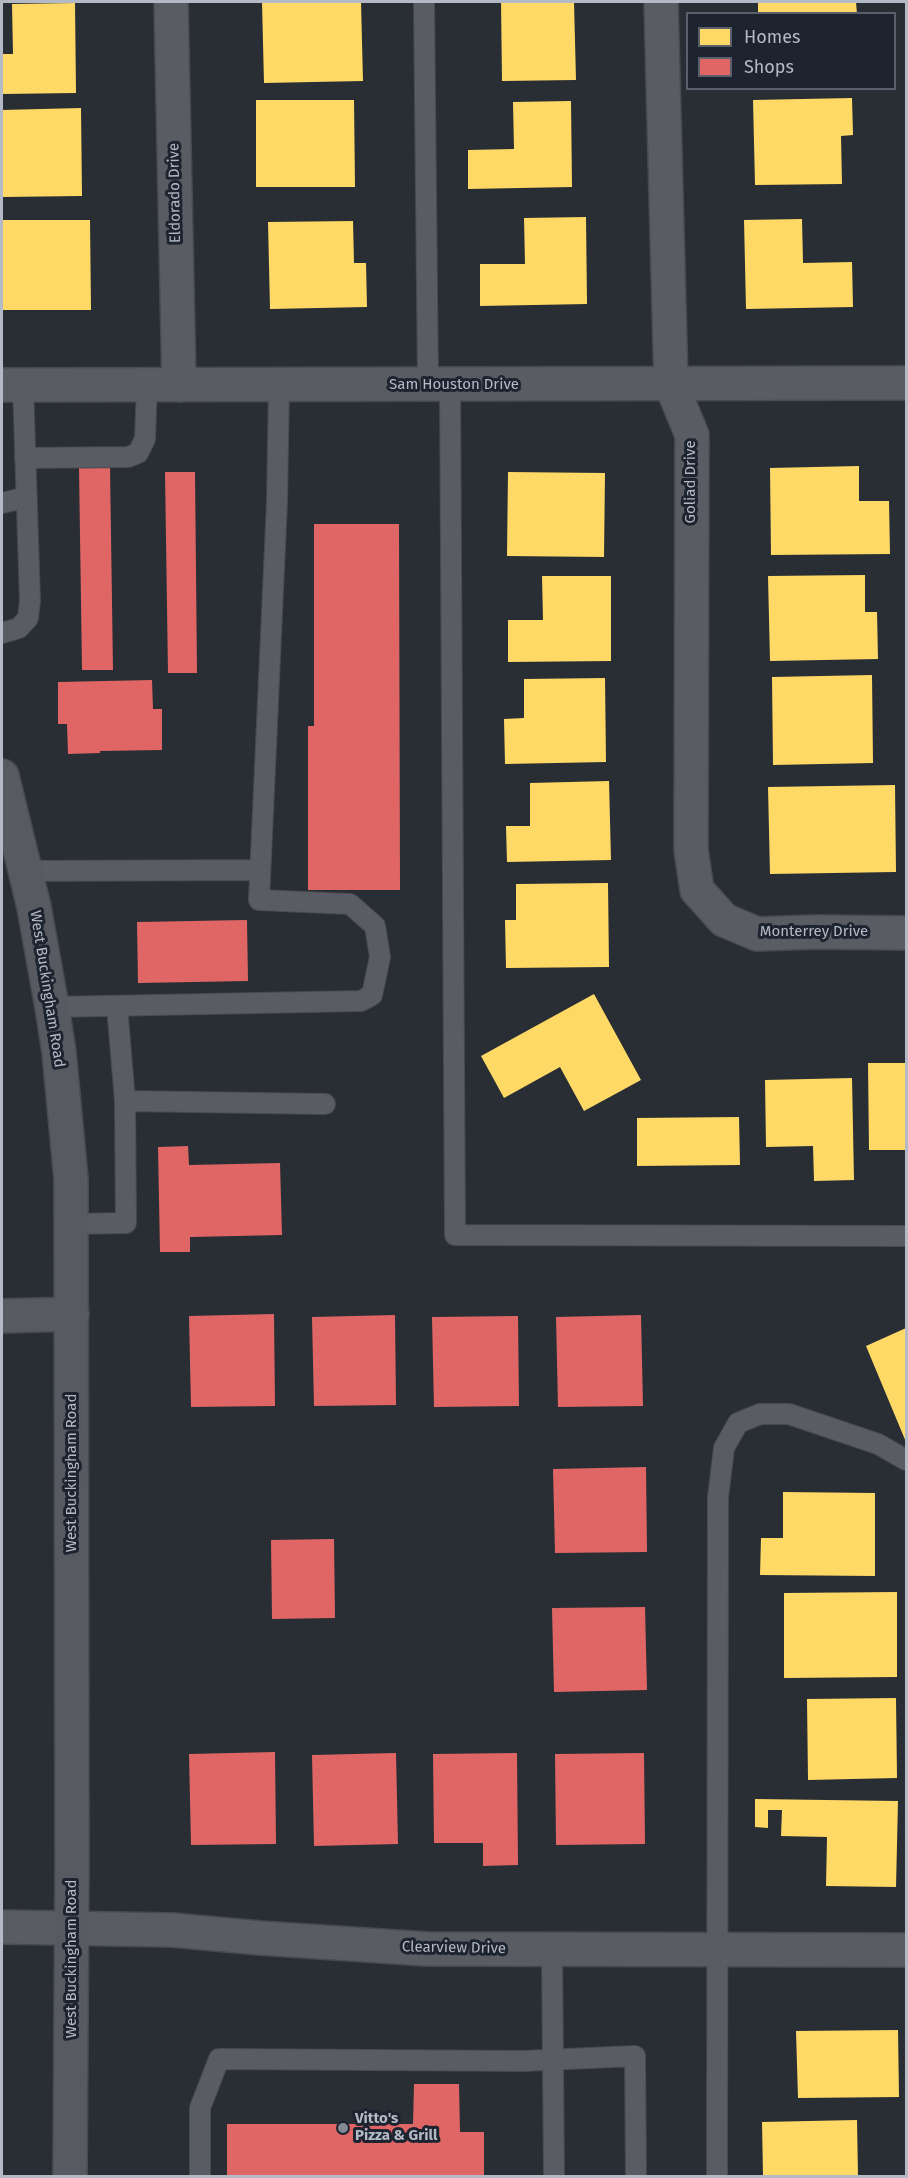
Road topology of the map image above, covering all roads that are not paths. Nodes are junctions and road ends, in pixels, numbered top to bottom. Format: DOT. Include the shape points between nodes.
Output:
graph roads {
  1 [pos="171,2"];
  2 [pos="424,2"];
  3 [pos="661,2"];
  4 [pos="906,383"];
  5 [pos="671,384"];
  6 [pos="12,385"];
  7 [pos="179,385"];
  8 [pos="279,385"];
  9 [pos="439,385"];
  10 [pos="147,386"];
  11 [pos="25,459"];
  12 [pos="27,497"];
  13 [pos="2,503"];
  14 [pos="2,633"];
  15 [pos="2,777"];
  16 [pos="16,858"];
  17 [pos="260,870"];
  18 [pos="724,920"];
  19 [pos="906,933"];
  20 [pos="117,1006"];
  21 [pos="52,1007"];
  22 [pos="125,1101"];
  23 [pos="325,1104"];
  24 [pos="71,1224"];
  25 [pos="906,1236"];
  26 [pos="72,1314"];
  27 [pos="2,1316"];
  28 [pos="906,1460"];
  29 [pos="2,1927"];
  30 [pos="72,1928"];
  31 [pos="552,1950"];
  32 [pos="716,1950"];
  33 [pos="906,1950"];
  34 [pos="553,2060"];
  35 [pos="70,2176"];
  36 [pos="200,2176"];
  37 [pos="554,2176"];
  38 [pos="636,2176"];
  39 [pos="717,2176"];
  1 -- 7 [label="street, Eldorado Drive"];
  2 -- 9 [label="lane"];
  3 -- 5 [label="street, Goliad Drive"];
  4 -- 5 [label="street, Sam Houston Drive"];
  5 -- 9 [label="street, Sam Houston Drive"];
  5 -- 18 [label="street, Goliad Drive" via="692,435 691,850 697,890"];
  6 -- 10 [label="street, Sam Houston Drive"];
  6 -- 11 [label="lane"];
  7 -- 8 [label="street, Sam Houston Drive"];
  7 -- 10 [label="street, Sam Houston Drive"];
  8 -- 9 [label="street, Sam Houston Drive"];
  8 -- 17 [label="lane" via="277,514"];
  9 -- 25 [label="lane" via="454,1235"];
  10 -- 11 [label="lane" via="145,439 138,453 128,457"];
  11 -- 12 [label="lane"];
  12 -- 13 [label="lane"];
  12 -- 14 [label="lane" via="28,618 19,628"];
  15 -- 16 [label="main road, West Buckingham Road"];
  16 -- 17 [label="lane"];
  16 -- 21 [label="main road, West Buckingham Road" via="34,907"];
  17 -- 20 [label="lane" via="259,900 350,904 375,926 380,957 372,995 361,1001"];
  18 -- 19 [label="street, Monterrey Drive" via="757,934"];
  20 -- 21 [label="lane"];
  20 -- 22 [label="lane"];
  21 -- 24 [label="main road, West Buckingham Road" via="71,1179"];
  22 -- 23 [label="lane"];
  22 -- 24 [label="lane" via="126,1223"];
  24 -- 26 [label="main road, West Buckingham Road"];
  26 -- 27 [label="main road"];
  26 -- 30 [label="main road, West Buckingham Road"];
  28 -- 32 [label="lane" via="878,1444 789,1414 760,1414 738,1423 724,1448 718,1497"];
  29 -- 30 [label="street, Clearview Drive"];
  30 -- 31 [label="street, Clearview Drive" via="172,1930 427,1949"];
  30 -- 35 [label="main road, West Buckingham Road"];
  31 -- 32 [label="street, Clearview Drive"];
  31 -- 34 [label="lane"];
  32 -- 33 [label="street, Clearview Drive"];
  32 -- 39 [label="lane"];
  34 -- 36 [label="lane" via="219,2059 200,2108"];
  34 -- 37 [label="lane"];
  34 -- 38 [label="lane" via="635,2056"];
}
